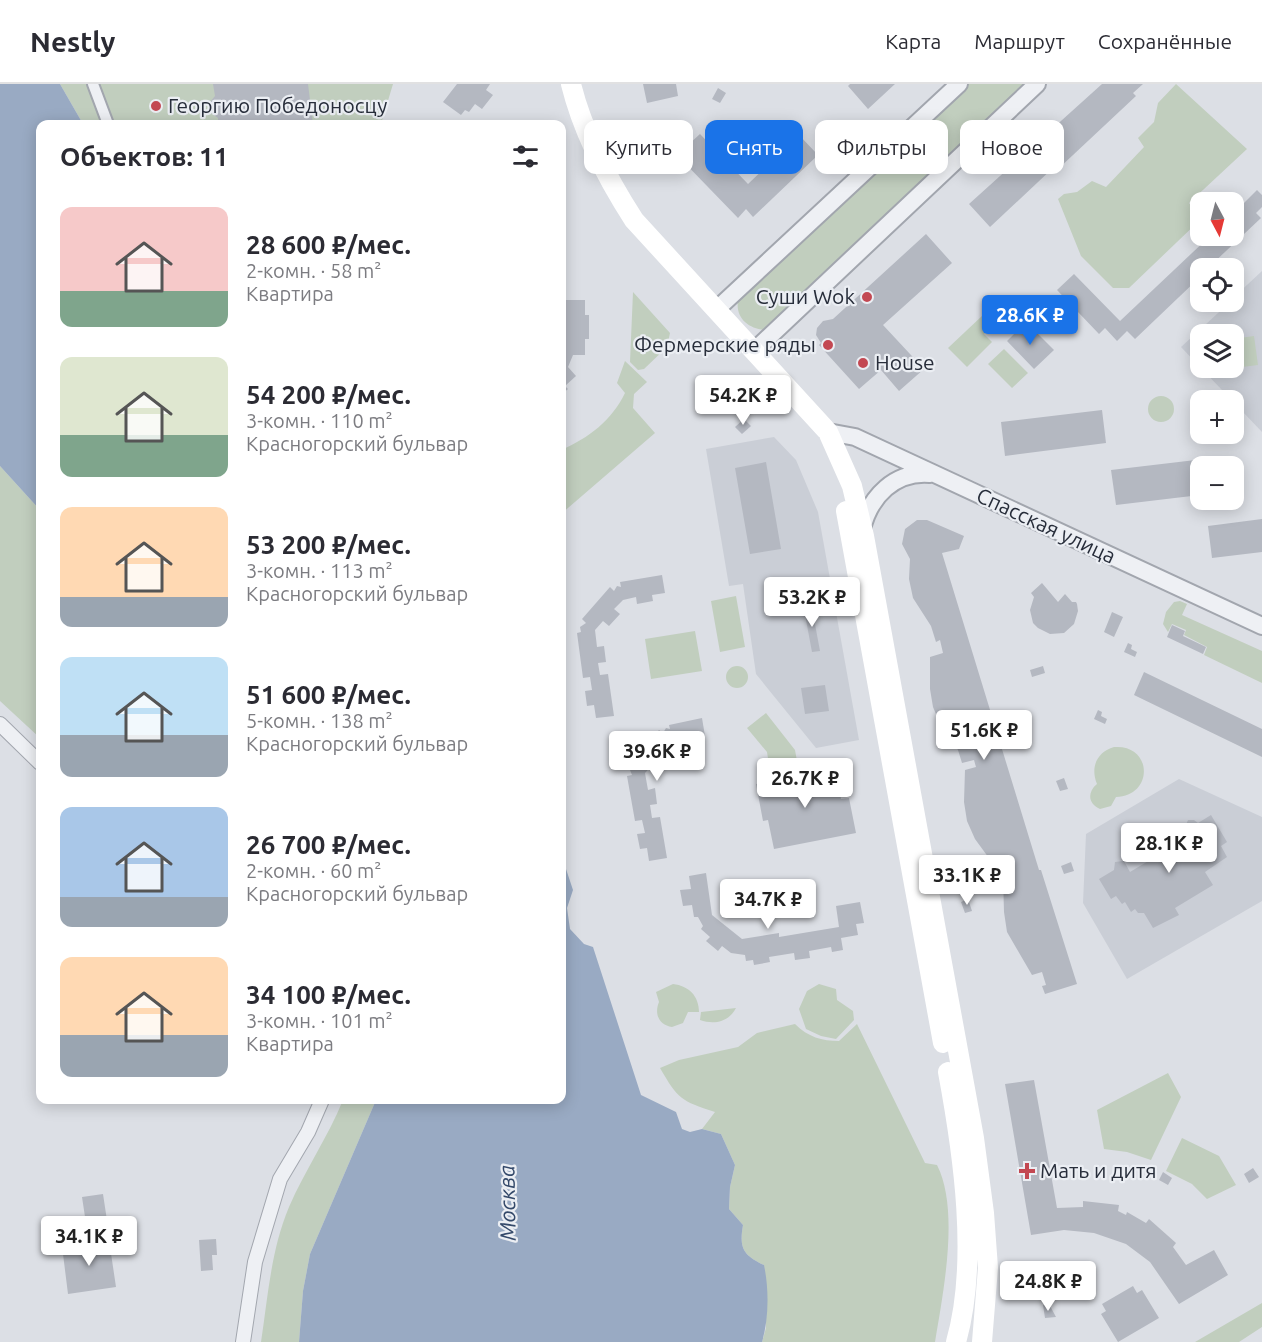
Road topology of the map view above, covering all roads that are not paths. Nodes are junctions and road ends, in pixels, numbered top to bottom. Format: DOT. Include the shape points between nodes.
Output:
graph roads {
  1 [pos="93,84"];
  2 [pos="571,84"];
  3 [pos="959,84"];
  4 [pos="1037,84"];
  5 [pos="106,120"];
  6 [pos="717,309"];
  7 [pos="755,350"];
  8 [pos="833,441"];
  9 [pos="934,474"];
  10 [pos="862,529"];
  11 [pos="1262,626"];
  12 [pos="0,724"];
  13 [pos="36,759"];
  14 [pos="320,1104"];
  15 [pos="243,1342"];
  16 [pos="956,1342"];
  17 [pos="982,1342"];
  1 -- 5 [label="street"];
  2 -- 6 [label="main road" via="585,129 612,187 634,220"];
  3 -- 6 [label="street"];
  4 -- 7 [label="street"];
  6 -- 7 [label="main road"];
  7 -- 8 [label="main road"];
  8 -- 9 [label="street, Спасская улица" via="855,437"];
  8 -- 10 [label="main road" via="852,486"];
  8 -- 16 [label="main road" via="960,1149 967,1254"];
  9 -- 10 [label="street" via="908,475 894,481 870,506"];
  9 -- 11 [label="street, Спасская улица"];
  10 -- 17 [label="main road" via="984,1213 988,1268"];
  12 -- 13 [label="street"];
  14 -- 15 [label="street" via="280,1179 255,1262"];
}
